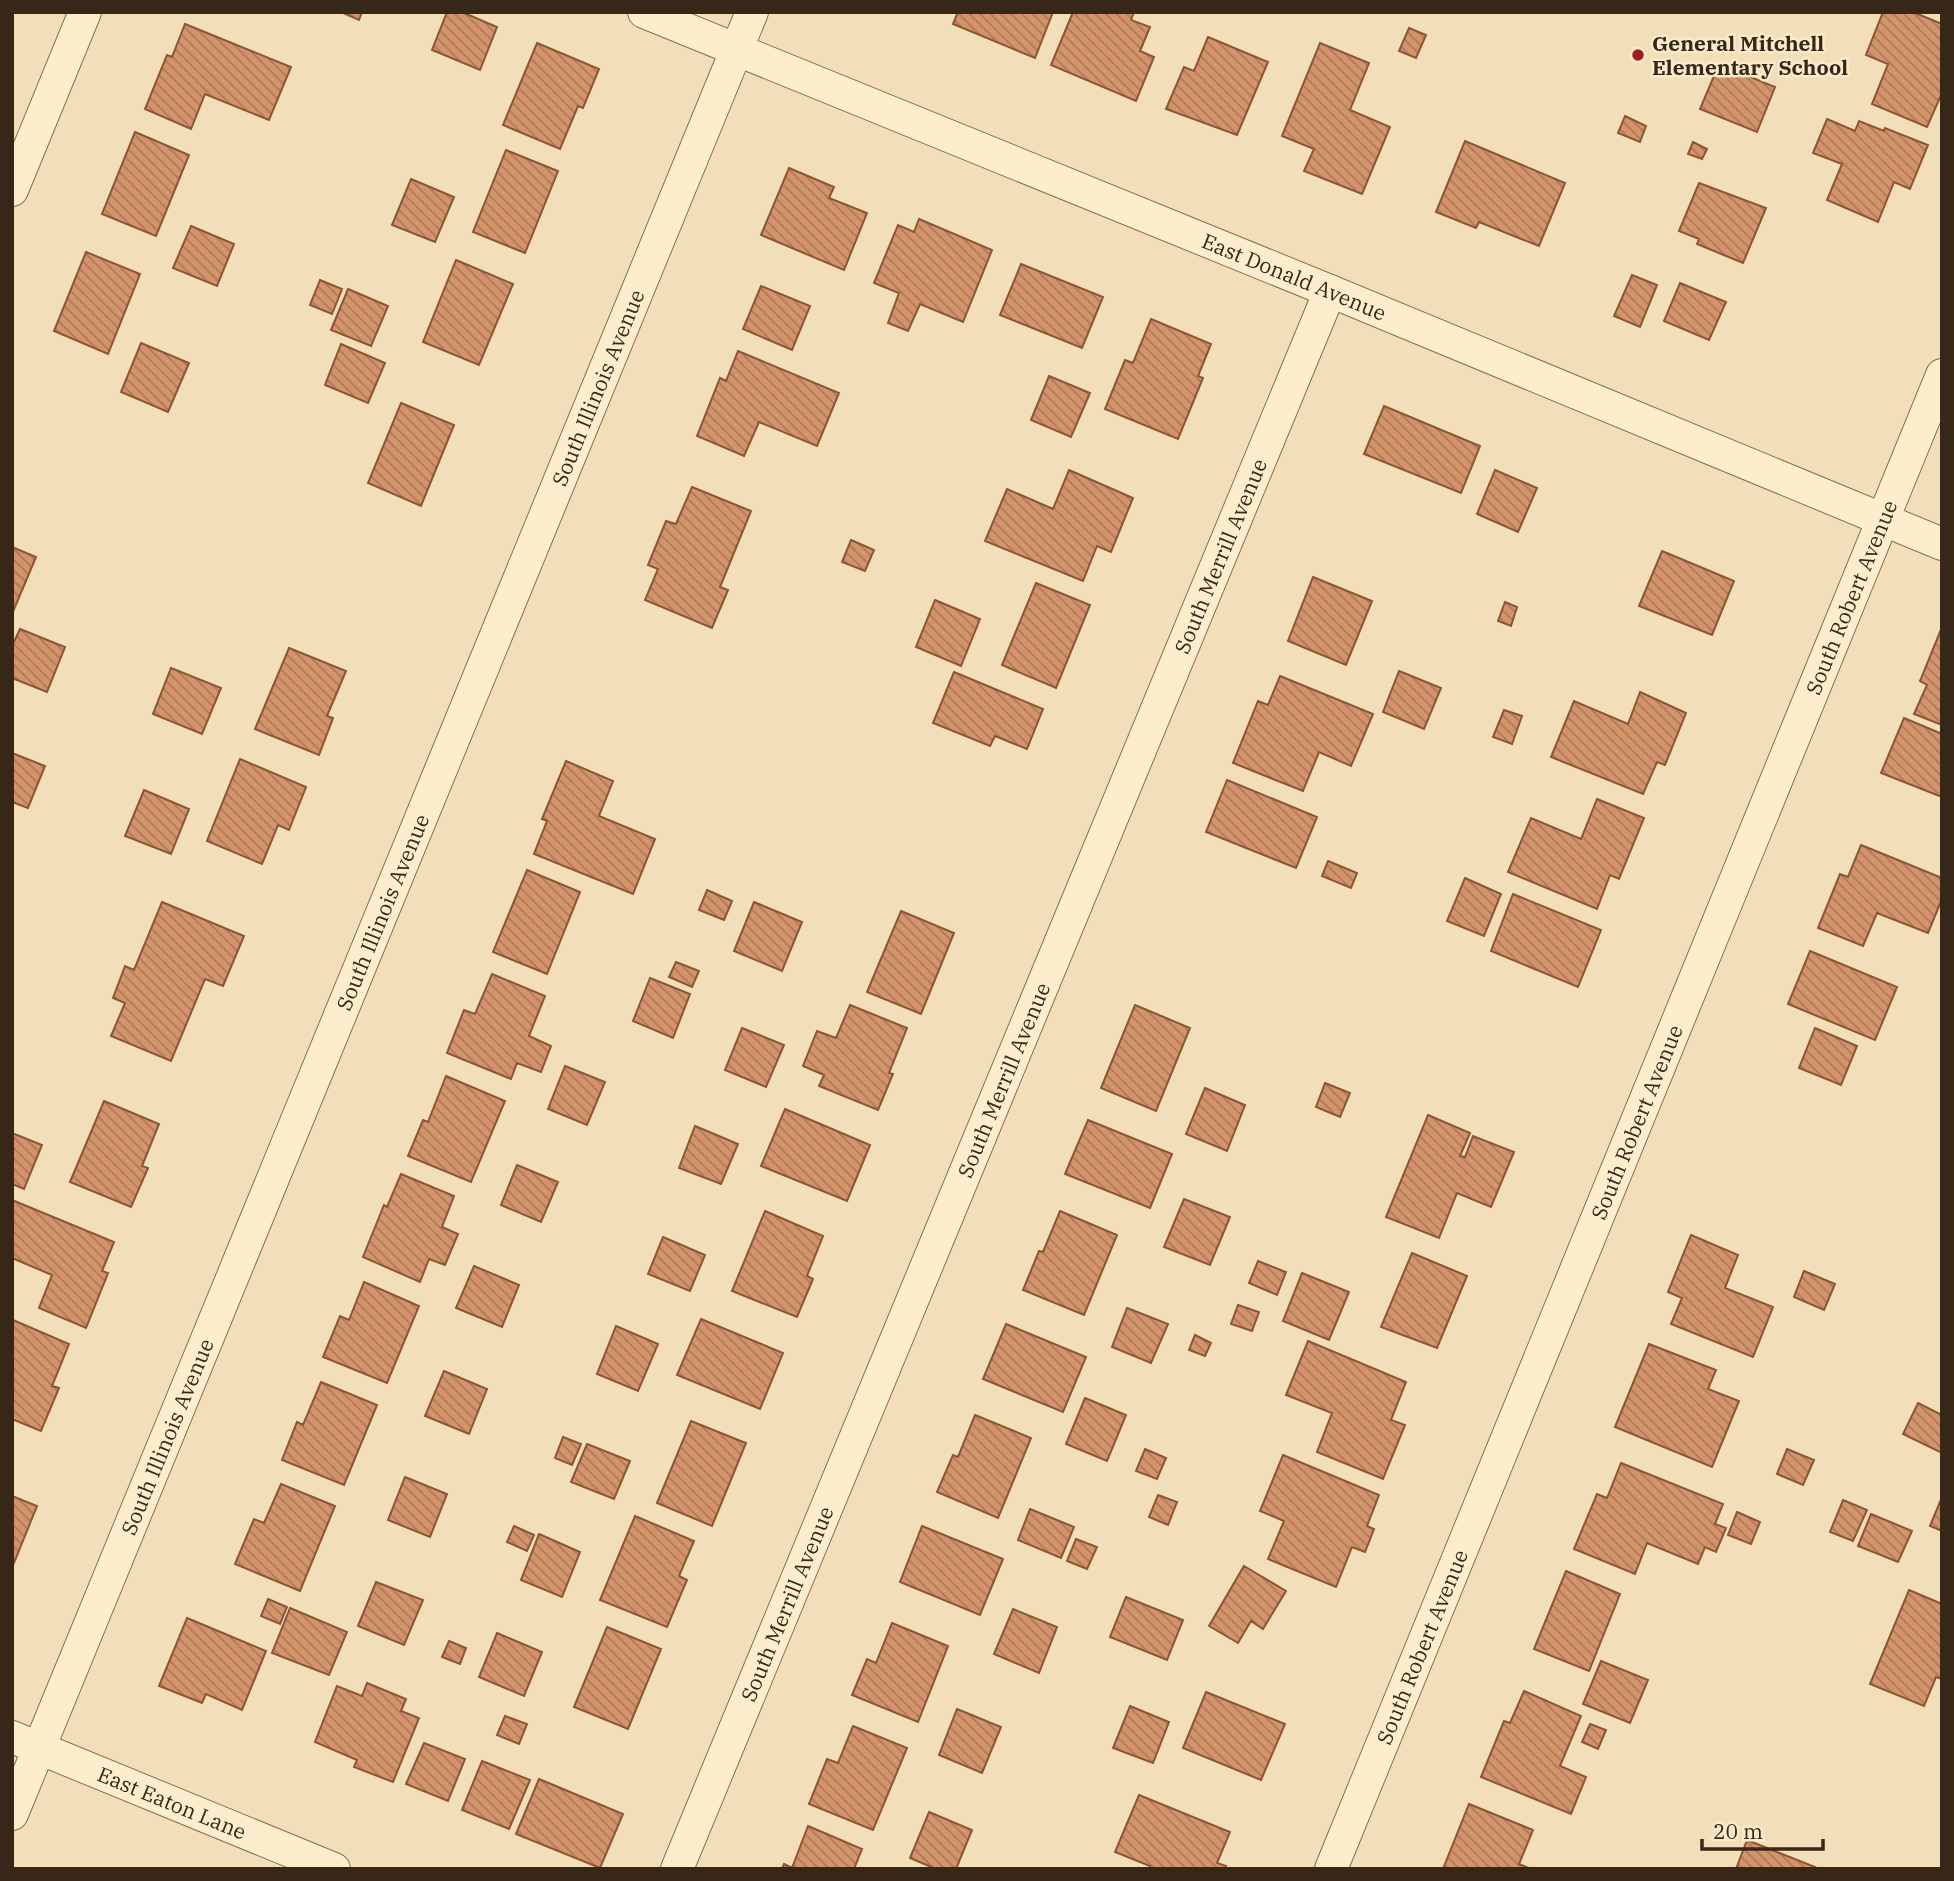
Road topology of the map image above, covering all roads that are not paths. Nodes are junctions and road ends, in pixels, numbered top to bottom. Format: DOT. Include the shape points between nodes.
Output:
graph roads {
  1 [pos="85,12"];
  2 [pos="644,12"];
  3 [pos="752,12"];
  4 [pos="736,51"];
  5 [pos="12,190"];
  6 [pos="1330,290"];
  7 [pos="1942,375"];
  8 [pos="1882,520"];
  9 [pos="1942,544"];
  10 [pos="26,1742"];
  11 [pos="12,1814"];
  12 [pos="334,1869"];
  13 [pos="677,1869"];
  14 [pos="1331,1869"];
  1 -- 5 [label="street"];
  2 -- 4 [label="street, East Donald Avenue"];
  3 -- 4 [label="street, South Illinois Avenue"];
  4 -- 6 [label="street, East Donald Avenue"];
  4 -- 10 [label="street, South Illinois Avenue"];
  6 -- 8 [label="street, East Donald Avenue"];
  6 -- 13 [label="street, South Merrill Avenue"];
  7 -- 8 [label="street, South Robert Avenue"];
  8 -- 9 [label="street, East Donald Avenue"];
  8 -- 14 [label="street, South Robert Avenue"];
  10 -- 11 [label="street, South Illinois Avenue"];
  10 -- 12 [label="street, East Eaton Lane"];
}
